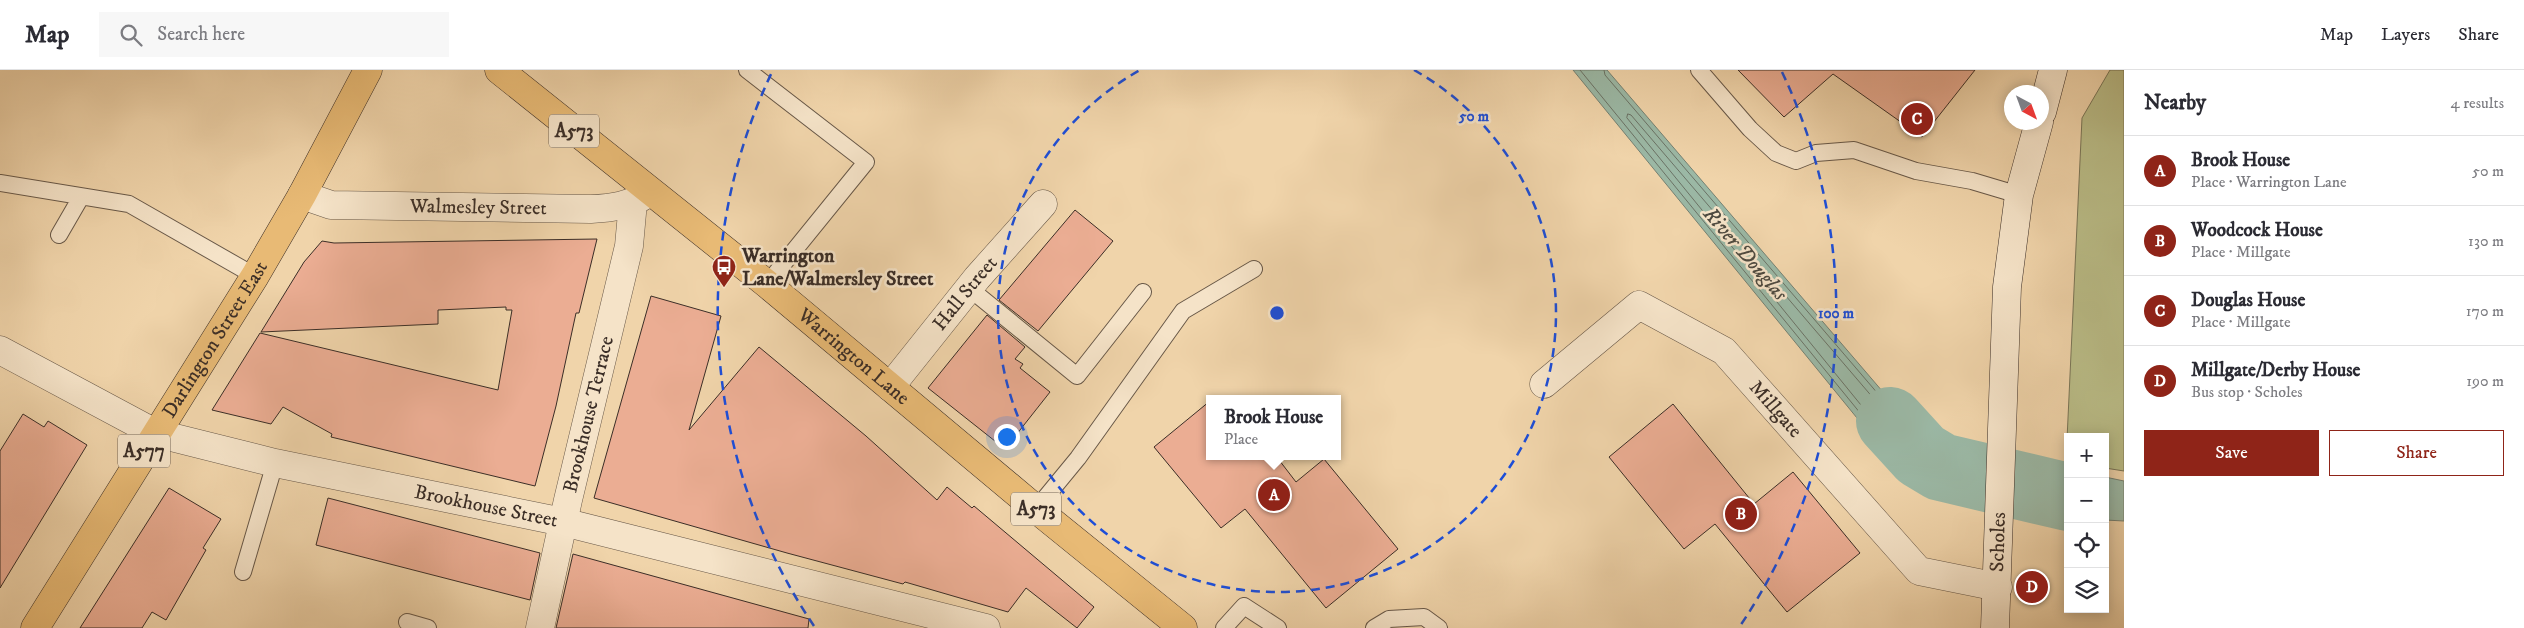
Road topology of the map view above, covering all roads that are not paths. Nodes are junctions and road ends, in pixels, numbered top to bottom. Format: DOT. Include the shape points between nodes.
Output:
graph roads {
  1 [pos="368,70"];
  2 [pos="499,70"];
  3 [pos="747,70"];
  4 [pos="1699,70"];
  5 [pos="2053,70"];
  6 [pos="2049,85"];
  7 [pos="2037,130"];
  8 [pos="0,183"];
  9 [pos="302,195"];
  10 [pos="2019,195"];
  11 [pos="82,196"];
  12 [pos="642,196"];
  13 [pos="1043,204"];
  14 [pos="59,235"];
  15 [pos="1254,269"];
  16 [pos="256,276"];
  17 [pos="767,284"];
  18 [pos="969,288"];
  19 [pos="1143,292"];
  20 [pos="3,358"];
  21 [pos="1544,384"];
  22 [pos="890,387"];
  23 [pos="155,433"];
  24 [pos="275,463"];
  25 [pos="1036,509"];
  26 [pos="563,522"];
  27 [pos="243,572"];
  28 [pos="1998,587"];
  29 [pos="408,622"];
  30 [pos="35,628"];
  31 [pos="428,628"];
  32 [pos="540,628"];
  33 [pos="986,628"];
  34 [pos="1183,628"];
  35 [pos="1224,628"];
  36 [pos="1278,628"];
  37 [pos="1374,628"];
  38 [pos="1438,628"];
  39 [pos="1995,628"];
  1 -- 9 [label="main road, Darlington Street East / A577"];
  2 -- 12 [label="main road, Warrington Lane / A573"];
  3 -- 17 [label="lane" via="866,162"];
  4 -- 10 [label="lane" via="1750,129 1776,153 1796,161 1816,153 1854,150 1916,171 1972,181"];
  5 -- 6 [label="street"];
  7 -- 10 [label="street"];
  8 -- 11 [label="lane"];
  9 -- 12 [label="street, Walmesley Street" via="331,205 591,209 616,207"];
  9 -- 16 [label="main road, Darlington Street East / A577"];
  10 -- 28 [label="street, Scholes" via="2007,287"];
  11 -- 14 [label="lane"];
  11 -- 16 [label="lane" via="129,204"];
  12 -- 17 [label="main road, Warrington Lane / A573"];
  12 -- 26 [label="street, Brookhouse Terrace"];
  13 -- 18 [label="street, Hall Street"];
  15 -- 25 [label="lane" via="1183,311 1078,458"];
  16 -- 23 [label="main road, Darlington Street East / A577"];
  17 -- 22 [label="main road, Warrington Lane / A573"];
  18 -- 19 [label="lane" via="1077,376"];
  18 -- 22 [label="street, Hall Street"];
  20 -- 23 [label="street, Brookhouse Street"];
  21 -- 28 [label="street, Millgate" via="1639,305 1724,351 1919,570"];
  22 -- 25 [label="main road, Warrington Lane / A573"];
  23 -- 24 [label="street, Brookhouse Street"];
  23 -- 30 [label="main road, Darlington Street East / A577"];
  24 -- 26 [label="street, Brookhouse Street"];
  24 -- 27 [label="lane"];
  25 -- 34 [label="main road, Warrington Lane / A573"];
  26 -- 32 [label="street, Brookhouse Terrace"];
  26 -- 33 [label="street, Brookhouse Street"];
  28 -- 39 [label="street, Scholes"];
  29 -- 31 [label="lane"];
  35 -- 36 [label="lane" via="1244,606"];
  37 -- 38 [label="lane" via="1389,619 1424,617"];
}
